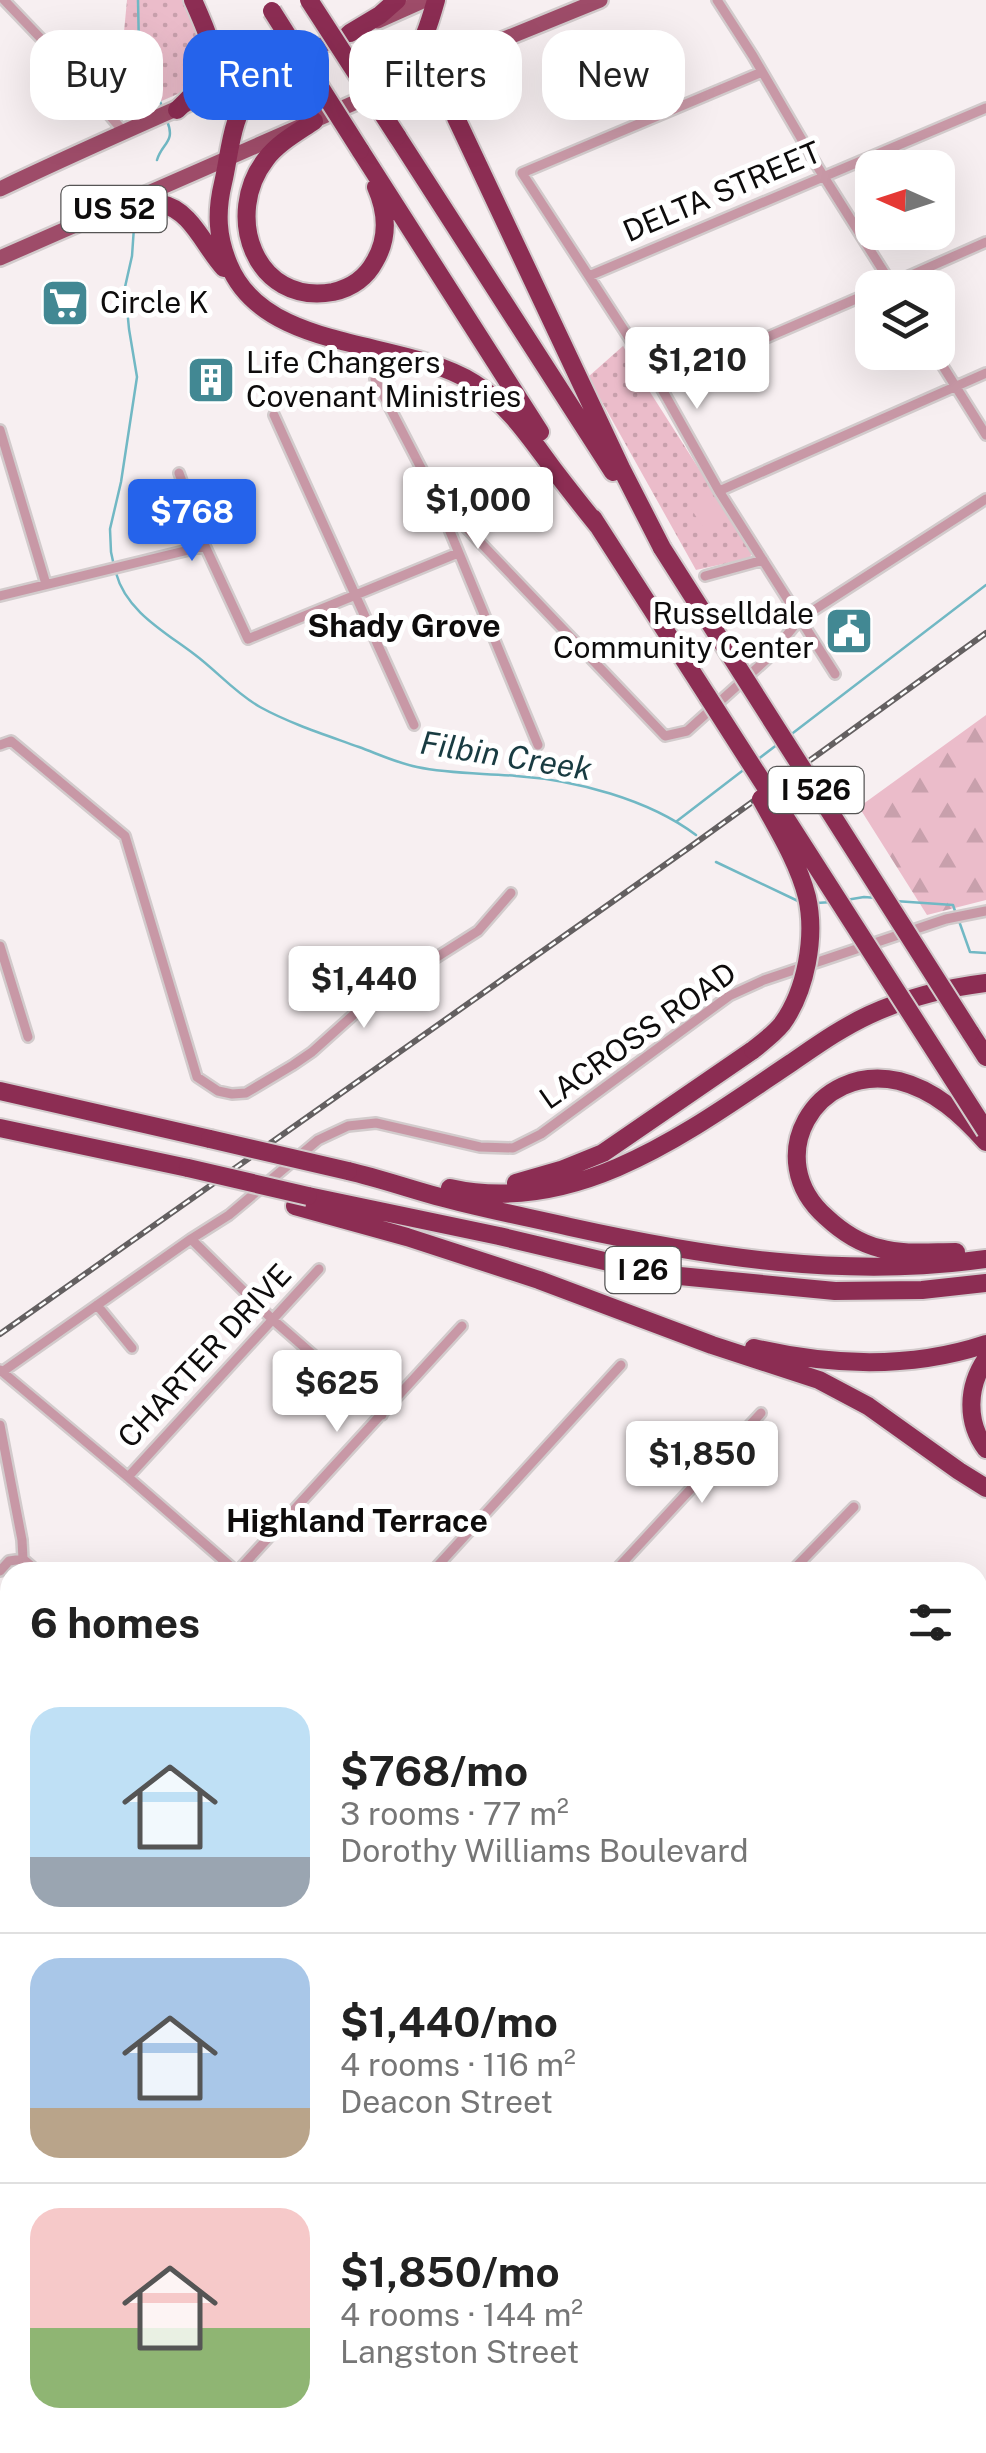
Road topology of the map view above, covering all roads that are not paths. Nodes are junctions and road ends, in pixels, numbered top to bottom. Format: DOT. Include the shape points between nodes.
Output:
graph roads {
  1 [pos="4,0"];
  2 [pos="193,0"];
  3 [pos="266,0"];
  4 [pos="309,0"];
  5 [pos="396,0"];
  6 [pos="425,0"];
  7 [pos="436,0"];
  8 [pos="600,0"];
  9 [pos="717,0"];
  10 [pos="355,30"];
  11 [pos="357,30"];
  12 [pos="427,30"];
  13 [pos="522,33"];
  14 [pos="762,72"];
  15 [pos="183,107"];
  16 [pos="986,108"];
  17 [pos="177,110"];
  18 [pos="238,120"];
  19 [pos="314,120"];
  20 [pos="457,120"];
  21 [pos="122,131"];
  22 [pos="360,150"];
  23 [pos="228,158"];
  24 [pos="823,176"];
  25 [pos="0,189"];
  26 [pos="119,206"];
  27 [pos="986,242"];
  28 [pos="0,258"];
  29 [pos="879,270"];
  30 [pos="924,270"];
  31 [pos="589,276"];
  32 [pos="241,286"];
  33 [pos="855,299"];
  34 [pos="945,370"];
  35 [pos="986,373"];
  36 [pos="374,379"];
  37 [pos="659,384"];
  38 [pos="956,388"];
  39 [pos="274,414"];
  40 [pos="0,430"];
  41 [pos="986,435"];
  42 [pos="179,473"];
  43 [pos="719,490"];
  44 [pos="434,495"];
  45 [pos="986,499"];
  46 [pos="598,526"];
  47 [pos="205,546"];
  48 [pos="662,548"];
  49 [pos="458,553"];
  50 [pos="763,560"];
  51 [pos="705,576"];
  52 [pos="46,584"];
  53 [pos="356,595"];
  54 [pos="0,596"];
  55 [pos="800,620"];
  56 [pos="835,674"];
  57 [pos="708,696"];
  58 [pos="414,725"];
  59 [pos="0,745"];
  60 [pos="538,745"];
  61 [pos="511,893"];
  62 [pos="986,910"];
  63 [pos="0,946"];
  64 [pos="986,983"];
  65 [pos="28,1037"];
  66 [pos="986,1054"];
  67 [pos="0,1091"];
  68 [pos="0,1128"];
  69 [pos="986,1131"];
  70 [pos="986,1142"];
  71 [pos="388,1180"];
  72 [pos="430,1183"];
  73 [pos="301,1201"];
  74 [pos="191,1239"];
  75 [pos="986,1256"];
  76 [pos="319,1269"];
  77 [pos="986,1283"];
  78 [pos="97,1305"];
  79 [pos="272,1319"];
  80 [pos="462,1326"];
  81 [pos="662,1326"];
  82 [pos="986,1344"];
  83 [pos="132,1348"];
  84 [pos="986,1360"];
  85 [pos="621,1366"];
  86 [pos="1,1371"];
  87 [pos="762,1413"];
  88 [pos="382,1415"];
  89 [pos="0,1424"];
  90 [pos="986,1449"];
  91 [pos="128,1477"];
  92 [pos="986,1488"];
  93 [pos="854,1507"];
  94 [pos="23,1559"];
  95 [pos="8,1562"];
  96 [pos="26,1562"];
  97 [pos="226,1562"];
  98 [pos="246,1562"];
  99 [pos="441,1562"];
  100 [pos="623,1562"];
  101 [pos="801,1562"];
  1 -- 21 [label="street"];
  2 -- 17 [label="highway" via="208,33 211,67"];
  3 -- 22 [label="highway, I 526, bridge"];
  4 -- 48 [label="highway, I 526, bridge"];
  5 -- 10 [label="highway"];
  6 -- 11 [label="main road, US 52"];
  7 -- 12 [label="highway"];
  8 -- 13 [label="main road, US 52"];
  9 -- 14 [label="street"];
  14 -- 24 [label="street"];
  14 -- 31 [label="street" via="522,173"];
  15 -- 17 [label="main road, US 52"];
  16 -- 24 [label="street, DELTA STREET"];
  17 -- 21 [label="main road, US 52"];
  18 -- 23 [label="highway"];
  19 -- 22 [label="highway" via="275,148 247,200 254,254 282,284 329,292 356,283 374,265 386,220"];
  19 -- 23 [label="main road, US 52"];
  20 -- 48 [label="highway"];
  21 -- 25 [label="main road, US 52"];
  22 -- 46 [label="highway, I 526"];
  23 -- 26 [label="main road, US 52"];
  23 -- 32 [label="highway" via="217,218 223,252"];
  24 -- 29 [label="street"];
  24 -- 31 [label="street, DELTA STREET"];
  26 -- 28 [label="main road, US 52"];
  26 -- 32 [label="highway" via="170,206"];
  27 -- 30 [label="street"];
  31 -- 37 [label="street"];
  32 -- 46 [label="highway" via="284,321 410,356 478,385 518,420"];
  33 -- 37 [label="street"];
  34 -- 38 [label="street"];
  35 -- 38 [label="street"];
  36 -- 44 [label="street"];
  37 -- 43 [label="street"];
  38 -- 41 [label="street"];
  38 -- 43 [label="street"];
  39 -- 53 [label="street"];
  40 -- 52 [label="street"];
  42 -- 47 [label="street"];
  43 -- 50 [label="street"];
  44 -- 49 [label="street"];
  44 -- 55 [label="street" via="665,736 687,731"];
  45 -- 55 [label="street"];
  46 -- 57 [label="highway, I 526"];
  47 -- 52 [label="street"];
  47 -- 53 [label="street" via="248,639"];
  48 -- 66 [label="highway, I 526, bridge"];
  49 -- 53 [label="street"];
  49 -- 60 [label="street"];
  50 -- 51 [label="street"];
  50 -- 55 [label="street"];
  52 -- 54 [label="street"];
  53 -- 58 [label="street"];
  55 -- 56 [label="street"];
  57 -- 69 [label="highway, I 526, bridge"];
  57 -- 72 [label="highway, bridge" via="807,899 809,939 799,989 782,1024 754,1050 578,1164 508,1185"];
  59 -- 61 [label="street" via="12,741 125,836 197,1078 218,1090 246,1093 293,1065 372,998 478,931"];
  62 -- 74 [label="street, LACROSS ROAD" via="729,996 513,1148 376,1123 348,1126 318,1140"];
  63 -- 65 [label="street"];
  64 -- 72 [label="highway, bridge" via="940,990 865,1017 678,1136 596,1176 492,1194"];
  67 -- 71 [label="highway, I 26, bridge"];
  68 -- 73 [label="highway, bridge" via="154,1159"];
  70 -- 75 [label="highway" via="958,1112 917,1087 871,1080 846,1084 815,1106 797,1152 798,1175 812,1202 865,1244"];
  71 -- 72 [label="highway"];
  71 -- 75 [label="highway, I 26" via="493,1210 719,1256 871,1266"];
  73 -- 77 [label="highway, I 26" via="500,1236 659,1274 835,1291"];
  73 -- 81 [label="highway"];
  74 -- 78 [label="street"];
  74 -- 79 [label="street"];
  76 -- 79 [label="street, CHARTER DRIVE"];
  78 -- 83 [label="street"];
  78 -- 86 [label="street"];
  79 -- 88 [label="street"];
  79 -- 91 [label="street, CHARTER DRIVE"];
  80 -- 88 [label="street"];
  81 -- 82 [label="highway" via="830,1361 921,1360"];
  81 -- 92 [label="highway" via="819,1380"];
  84 -- 90 [label="highway" via="971,1404 976,1435"];
  85 -- 99 [label="street"];
  86 -- 91 [label="street"];
  87 -- 100 [label="street"];
  88 -- 98 [label="street"];
  89 -- 94 [label="street"];
  91 -- 97 [label="street"];
  93 -- 101 [label="street"];
  94 -- 95 [label="street"];
  94 -- 96 [label="street"];
}
